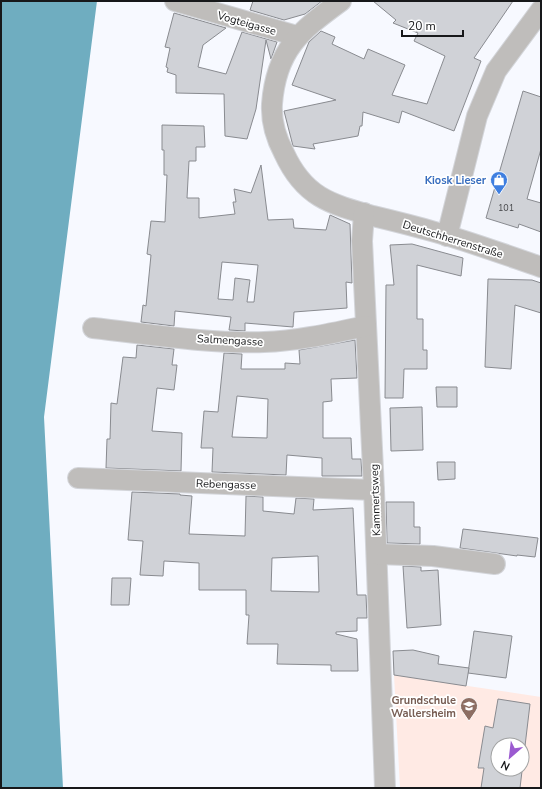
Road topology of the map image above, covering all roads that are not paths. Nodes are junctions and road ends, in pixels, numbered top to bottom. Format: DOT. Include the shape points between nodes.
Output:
graph roads {
  1 [pos="175,1"];
  2 [pos="341,1"];
  3 [pos="541,10"];
  4 [pos="296,36"];
  5 [pos="364,213"];
  6 [pos="447,236"];
  7 [pos="541,267"];
  8 [pos="366,326"];
  9 [pos="93,328"];
  10 [pos="78,478"];
  11 [pos="374,490"];
  12 [pos="377,554"];
  13 [pos="495,564"];
  14 [pos="385,788"];
  1 -- 4 [label="street, Vogteigasse"];
  2 -- 4 [label="street, Deutschherrenstraße"];
  3 -- 6 [label="street" via="496,71 477,116"];
  4 -- 5 [label="street, Deutschherrenstraße" via="276,75 273,93 274,127 281,147 300,181 315,194 334,205"];
  5 -- 6 [label="street, Deutschherrenstraße"];
  5 -- 8 [label="street, Kammertsweg" via="362,241"];
  6 -- 7 [label="street, Deutschherrenstraße"];
  8 -- 9 [label="street, Salmengasse" via="299,339 263,342 226,342"];
  8 -- 11 [label="street, Kammertsweg"];
  10 -- 11 [label="street, Rebengasse"];
  11 -- 12 [label="street, Kammertsweg"];
  12 -- 13 [label="street" via="433,556"];
  12 -- 14 [label="street, Kammertsweg"];
}
